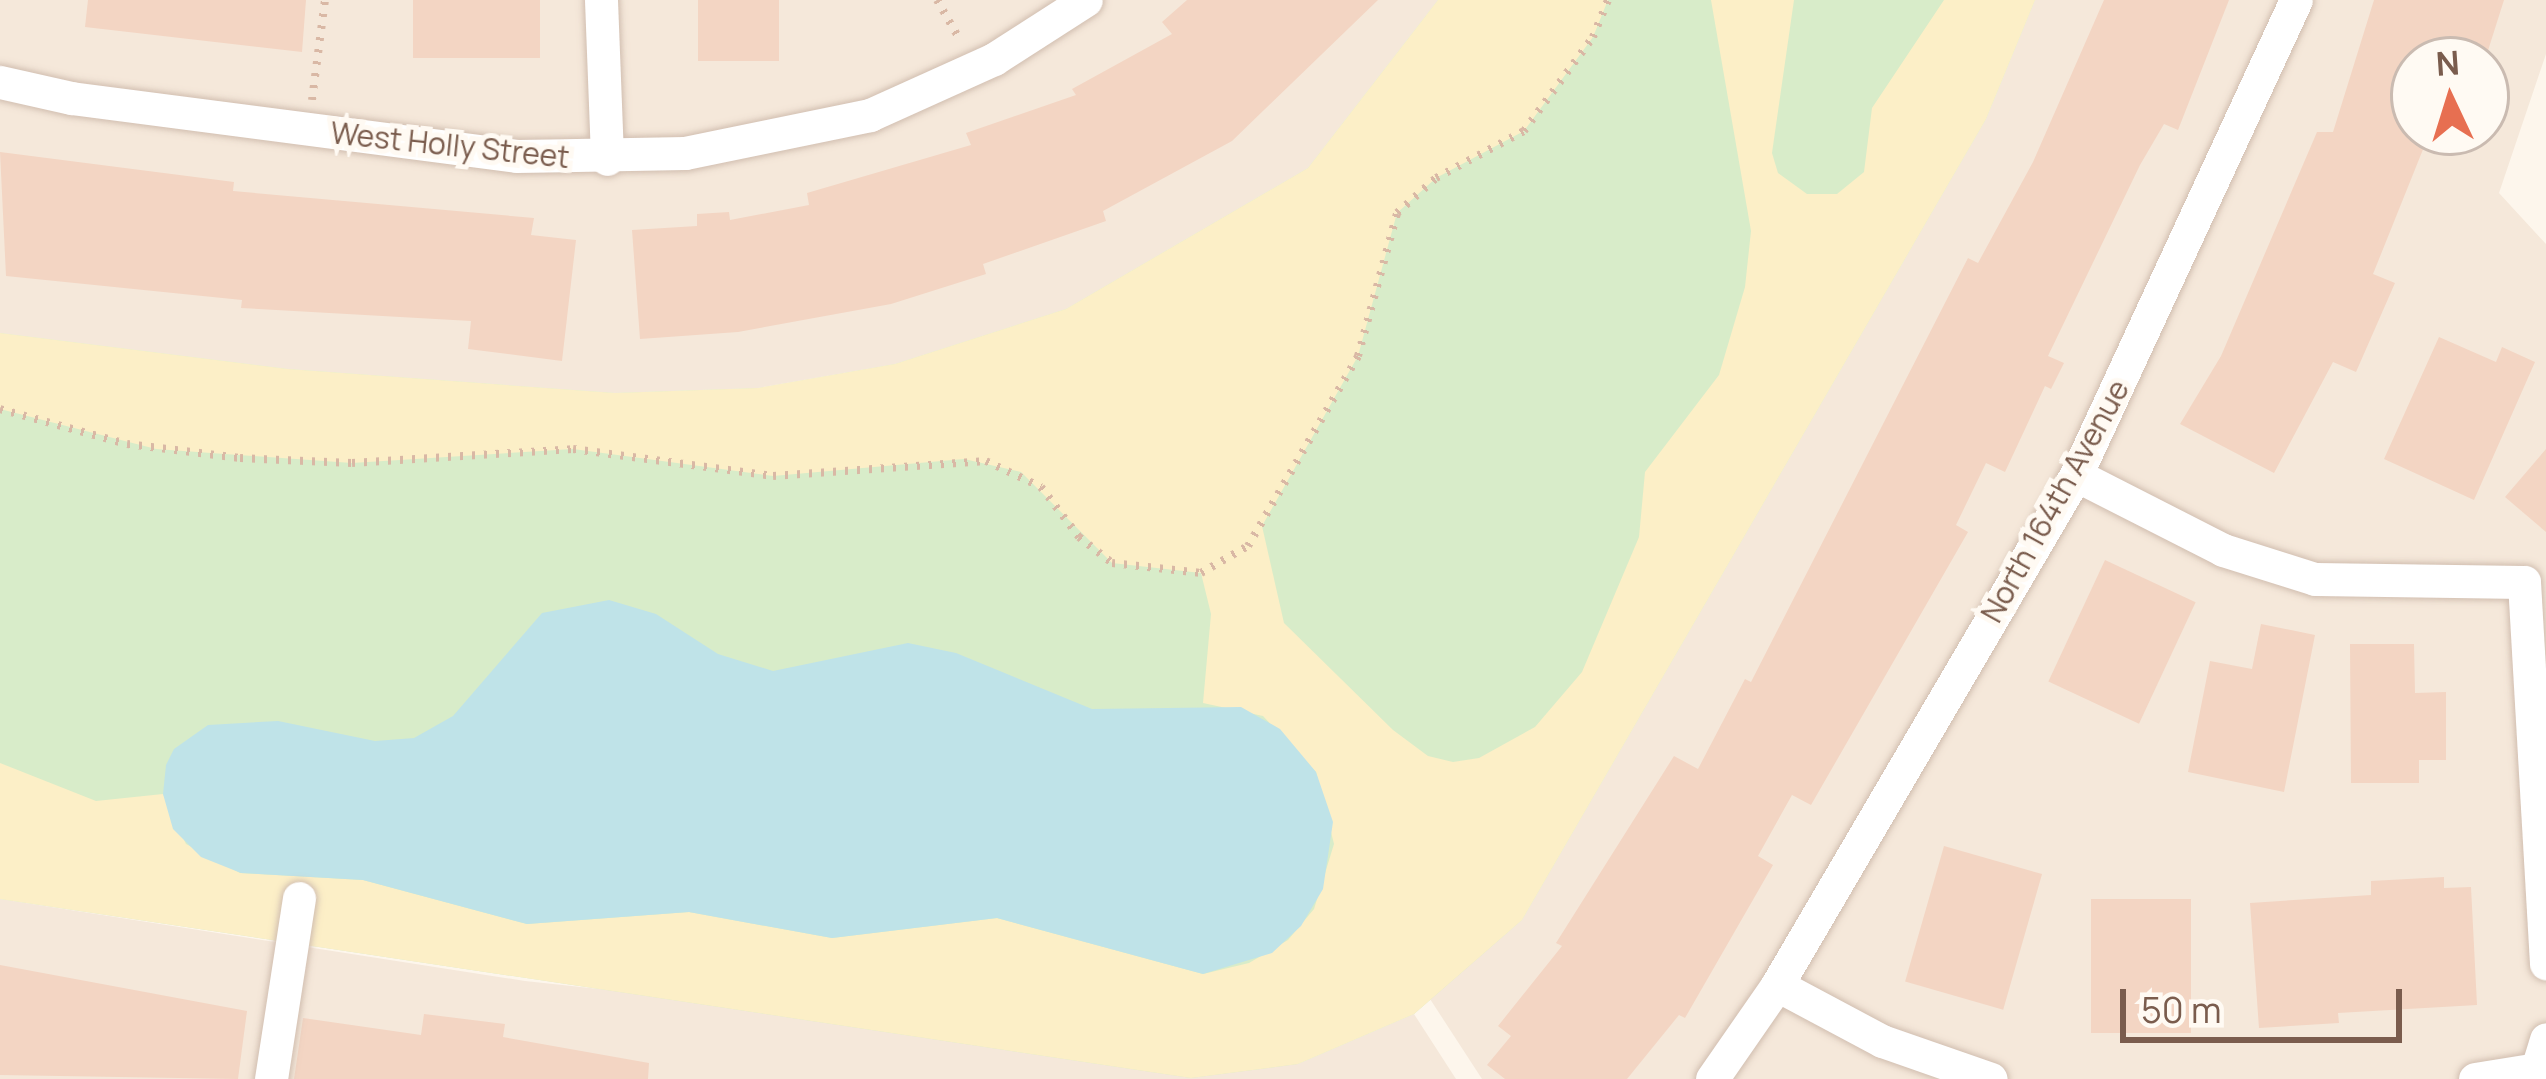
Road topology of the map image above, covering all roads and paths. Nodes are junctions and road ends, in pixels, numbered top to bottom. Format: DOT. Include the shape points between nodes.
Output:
graph roads {
  1 [pos="325,0"];
  2 [pos="601,0"];
  3 [pos="1086,0"];
  4 [pos="1608,0"];
  5 [pos="2296,0"];
  6 [pos="0,82"];
  7 [pos="307,130"];
  8 [pos="607,159"];
  9 [pos="0,409"];
  10 [pos="2076,475"];
  11 [pos="299,898"];
  12 [pos="2546,963"];
  13 [pos="1777,985"];
  14 [pos="2542,1054"];
  15 [pos="272,1079"];
  16 [pos="1712,1079"];
  17 [pos="1991,1079"];
  18 [pos="2475,1079"];
  1 -- 7 [label="path"];
  2 -- 8 [label="street"];
  3 -- 8 [label="street, West Holly Street" via="994,59 870,115 787,136"];
  4 -- 9 [label="path" via="1593,37 1524,131 1420,188 1397,213 1358,356 1248,546 1201,573 1112,563 1091,550 1041,487 986,461 772,476 573,449 375,462 240,458 127,444"];
  5 -- 10 [label="street, North 164th Avenue"];
  6 -- 7 [label="street, West Holly Street"];
  7 -- 8 [label="street, West Holly Street"];
  10 -- 12 [label="street" via="2223,550 2298,574 2379,585 2524,582"];
  10 -- 13 [label="street, North 164th Avenue"];
  11 -- 15 [label="street"];
  13 -- 16 [label="street, North 164th Avenue"];
  13 -- 17 [label="street" via="1882,1041"];
  14 -- 18 [label="street"];
}
